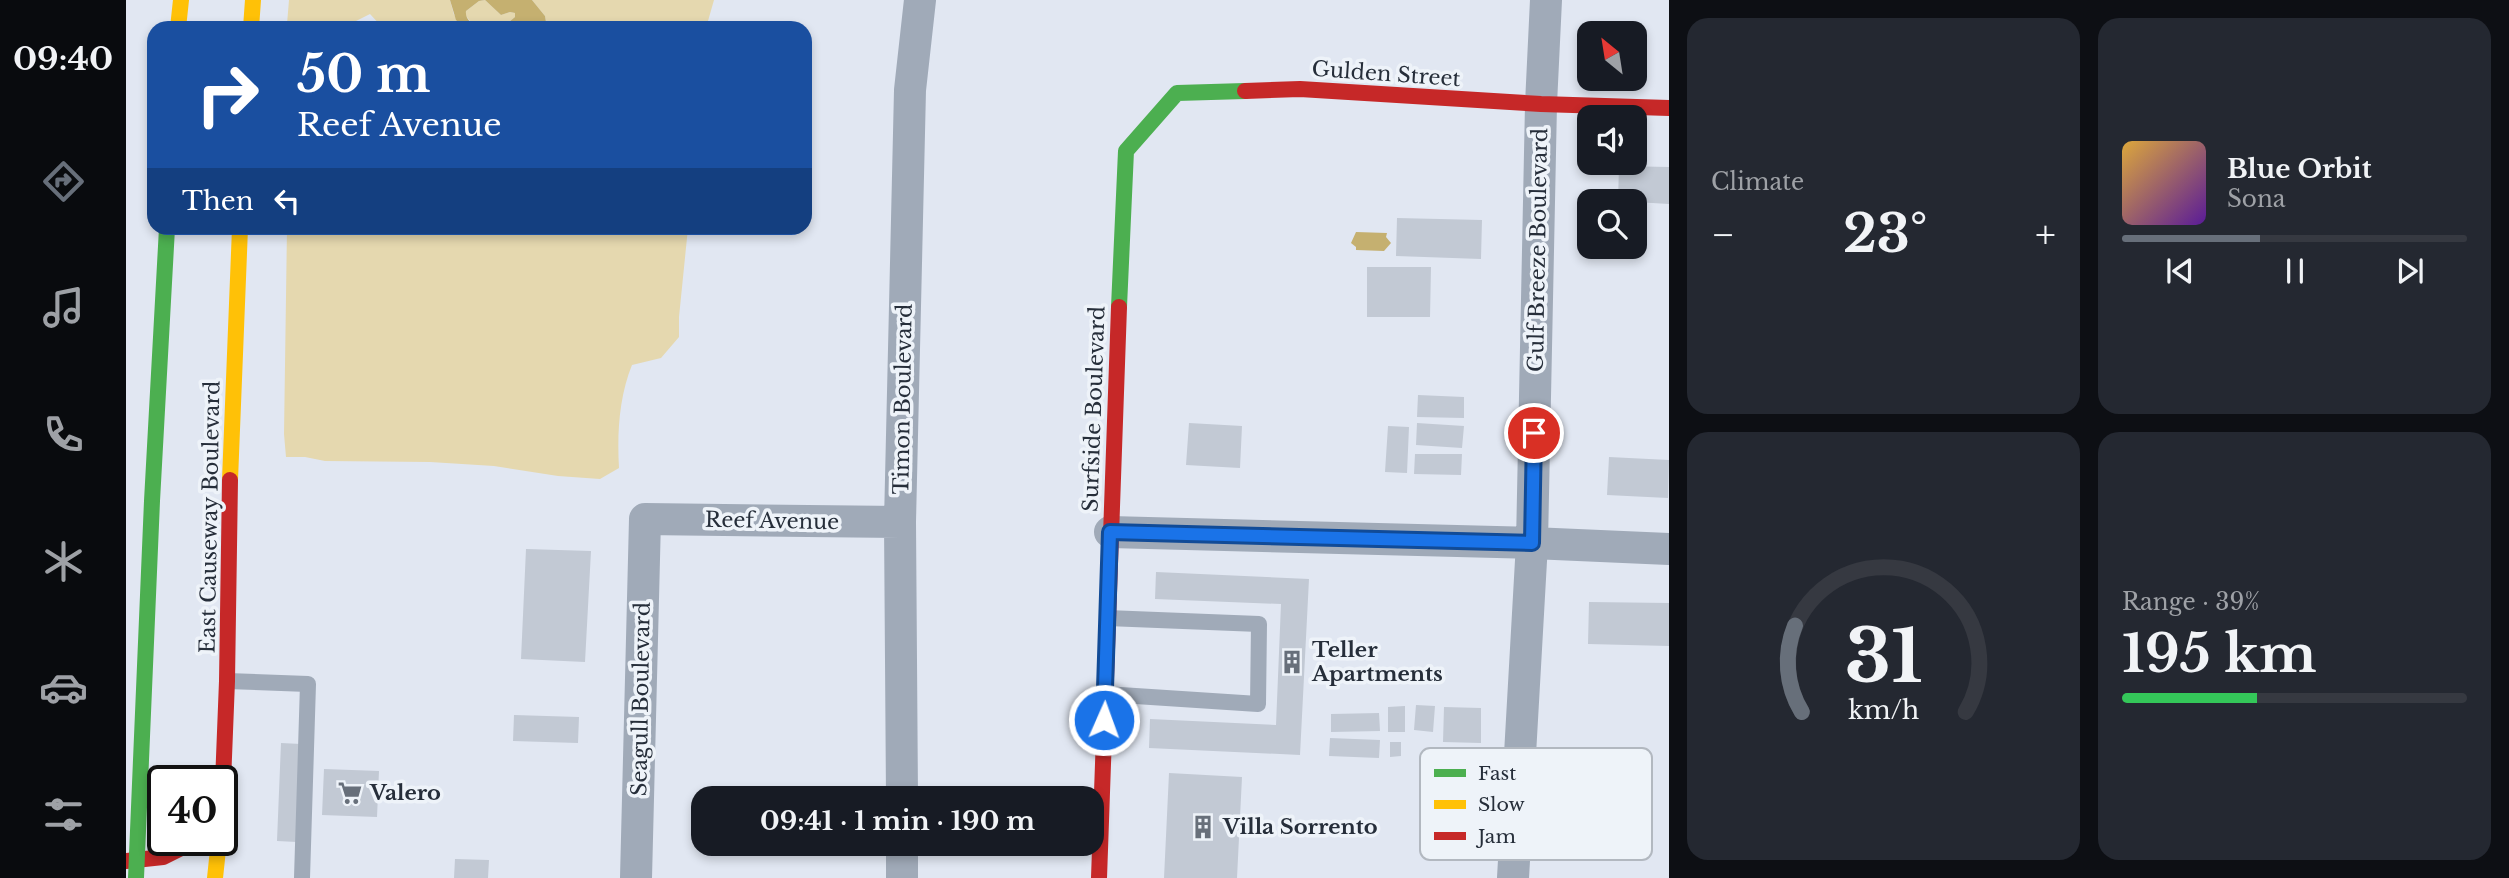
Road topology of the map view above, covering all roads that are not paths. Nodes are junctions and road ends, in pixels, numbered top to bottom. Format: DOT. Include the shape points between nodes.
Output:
graph roads {
  1 [pos="181,0"];
  2 [pos="253,0"];
  3 [pos="920,0"];
  4 [pos="1546,0"];
  5 [pos="179,21"];
  6 [pos="252,21"];
  7 [pos="1541,104"];
  8 [pos="1669,108"];
  9 [pos="1126,151"];
  10 [pos="167,235"];
  11 [pos="240,235"];
  12 [pos="645,519"];
  13 [pos="900,522"];
  14 [pos="1110,532"];
  15 [pos="1532,543"];
  16 [pos="1669,549"];
  17 [pos="1107,618"];
  18 [pos="227,681"];
  19 [pos="1105,694"];
  20 [pos="1520,748"];
  21 [pos="224,765"];
  22 [pos="902,786"];
  23 [pos="168,856"];
  24 [pos="217,856"];
  25 [pos="902,856"];
  26 [pos="1514,860"];
  27 [pos="126,861"];
  28 [pos="136,878"];
  29 [pos="215,878"];
  30 [pos="302,878"];
  31 [pos="636,878"];
  32 [pos="902,878"];
  33 [pos="1099,878"];
  34 [pos="1513,878"];
  1 -- 5 [label="main road"];
  2 -- 6 [label="main road"];
  3 -- 13 [label="street, Timon Boulevard" via="910,90"];
  4 -- 7 [label="street, Gulf Breeze Boulevard"];
  7 -- 8 [label="main road, Gulden Street"];
  7 -- 9 [label="main road, Gulden Street" via="1300,89 1177,93"];
  7 -- 15 [label="street, Gulf Breeze Boulevard"];
  9 -- 14 [label="main road, Surfside Boulevard"];
  10 -- 28 [label="main road, bridge"];
  11 -- 18 [label="main road, East Causeway Boulevard"];
  12 -- 13 [label="street, Reef Avenue"];
  12 -- 31 [label="street, Seagull Boulevard"];
  13 -- 22 [label="street, Timon Boulevard"];
  14 -- 15 [label="street"];
  14 -- 17 [label="main road, Surfside Boulevard"];
  15 -- 16 [label="street"];
  15 -- 20 [label="street, Gulf Breeze Boulevard"];
  17 -- 19 [label="main road, Surfside Boulevard"];
  17 -- 19 [label="lane" via="1259,624 1258,704"];
  18 -- 21 [label="main road, East Causeway Boulevard"];
  18 -- 30 [label="lane" via="309,684"];
  19 -- 33 [label="main road, Surfside Boulevard"];
  23 -- 27 [label="main road" via="153,862"];
  24 -- 29 [label="main road"];
  25 -- 32 [label="street"];
  26 -- 34 [label="street, Gulf Breeze Boulevard"];
}
